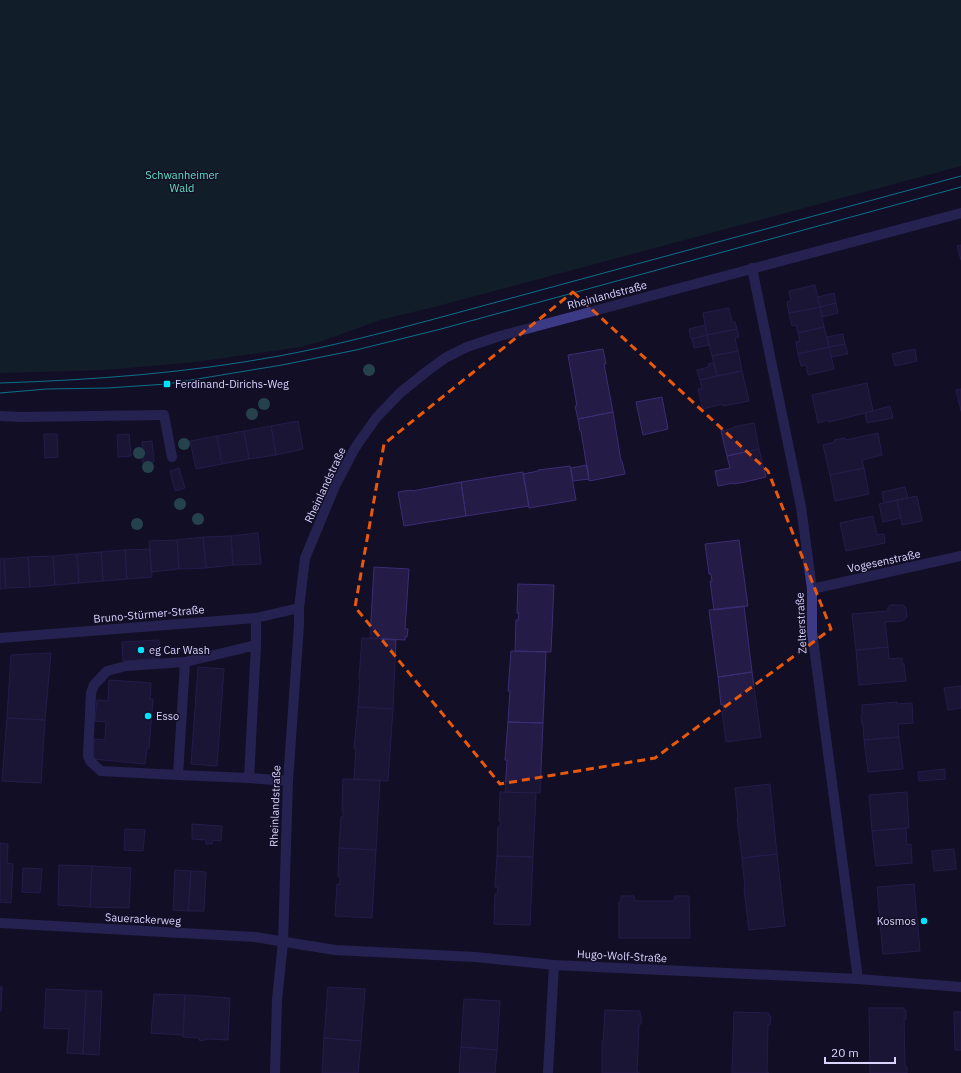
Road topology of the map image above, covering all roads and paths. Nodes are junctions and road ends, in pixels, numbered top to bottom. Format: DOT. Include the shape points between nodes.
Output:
graph roads {
  1 [pos="961,213"];
  2 [pos="752,268"];
  3 [pos="0,416"];
  4 [pos="172,457"];
  5 [pos="961,556"];
  6 [pos="812,589"];
  7 [pos="299,608"];
  8 [pos="256,618"];
  9 [pos="0,638"];
  10 [pos="256,645"];
  11 [pos="185,662"];
  12 [pos="178,775"];
  13 [pos="249,778"];
  14 [pos="288,781"];
  15 [pos="0,923"];
  16 [pos="284,942"];
  17 [pos="554,965"];
  18 [pos="858,979"];
  19 [pos="961,987"];
  20 [pos="275,1073"];
  21 [pos="548,1073"];
  1 -- 2 [label="street, Rheinlandstraße"];
  2 -- 6 [label="street, Zelterstraße" via="801,507"];
  2 -- 7 [label="street, Rheinlandstraße" via="500,336 467,347 445,358 426,372 400,393 376,418 355,448 335,486 305,558"];
  3 -- 4 [label="street" via="164,415"];
  5 -- 6 [label="street, Vogesenstraße"];
  6 -- 18 [label="street, Zelterstraße" via="812,632"];
  7 -- 8 [label="street, Bruno-Stürmer-Straße"];
  7 -- 14 [label="street, Rheinlandstraße"];
  8 -- 9 [label="street, Bruno-Stürmer-Straße"];
  8 -- 10 [label="street"];
  10 -- 11 [label="street"];
  10 -- 13 [label="street"];
  11 -- 12 [label="street"];
  11 -- 12 [label="street" via="126,666 107,671 94,685 91,693 88,756 90,761 101,771"];
  12 -- 13 [label="street"];
  13 -- 14 [label="street"];
  14 -- 16 [label="street, Rheinlandstraße"];
  15 -- 16 [label="street, Sauerackerweg" via="255,937"];
  16 -- 17 [label="street, Hugo-Wolf-Straße" via="335,950 475,957"];
  16 -- 20 [label="street, Rheinlandstraße" via="278,1000"];
  17 -- 18 [label="street, Hugo-Wolf-Straße"];
  17 -- 21 [label="street"];
  18 -- 19 [label="street, Hugo-Wolf-Straße"];
}
